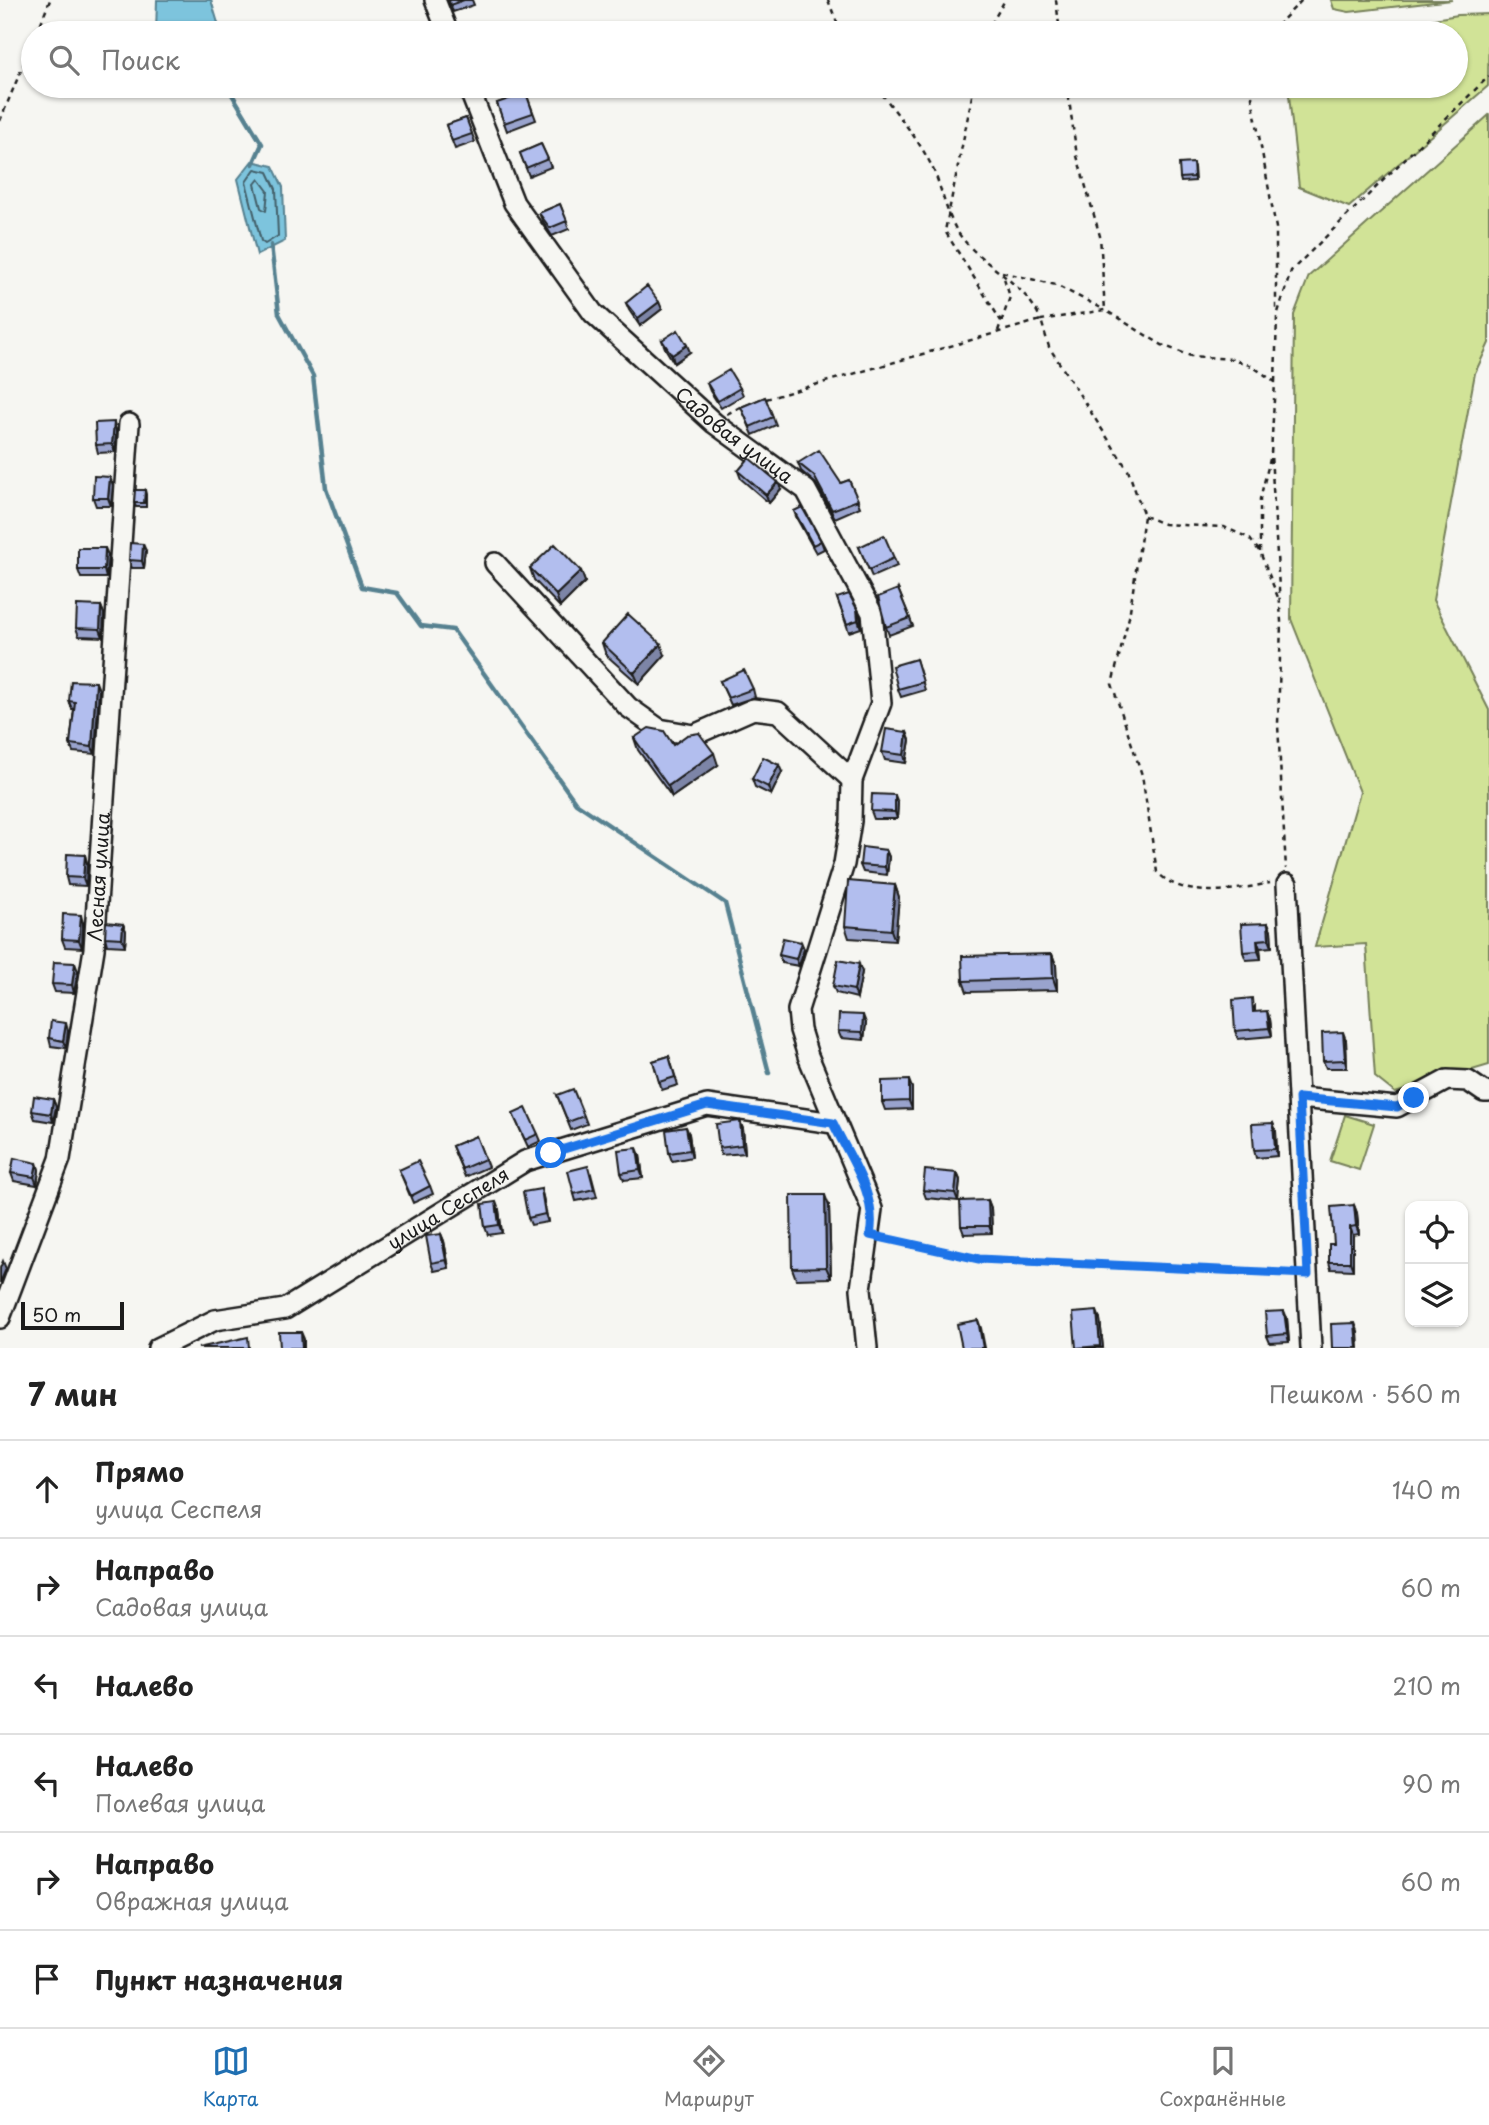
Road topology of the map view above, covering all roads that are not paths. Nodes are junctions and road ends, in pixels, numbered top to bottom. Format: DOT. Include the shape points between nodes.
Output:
graph roads {
  1 [pos="435,0"];
  2 [pos="443,21"];
  3 [pos="473,98"];
  4 [pos="129,424"];
  5 [pos="495,563"];
  6 [pos="852,780"];
  7 [pos="1287,884"];
  8 [pos="1489,1091"];
  9 [pos="1299,1098"];
  10 [pos="833,1123"];
  11 [pos="0,1318"];
  12 [pos="158,1348"];
  13 [pos="867,1348"];
  14 [pos="1311,1348"];
  1 -- 2 [label="street"];
  3 -- 6 [label="street, Садовая улица" via="514,203 593,313 714,423 806,490 872,613 881,704"];
  4 -- 11 [label="street, Лесная улица" via="94,949 60,1159"];
  5 -- 6 [label="street" via="628,707 659,729 694,735 753,709 778,712"];
  6 -- 10 [label="street, Садовая улица" via="844,864 798,1010 808,1056"];
  7 -- 9 [label="street"];
  8 -- 9 [label="street" via="1468,1081 1447,1080 1397,1107"];
  9 -- 14 [label="street"];
  10 -- 12 [label="street, улица Сеспеля" via="707,1105 525,1161 285,1309 215,1320"];
  10 -- 13 [label="street, Садовая улица" via="872,1209 861,1289"];
}
